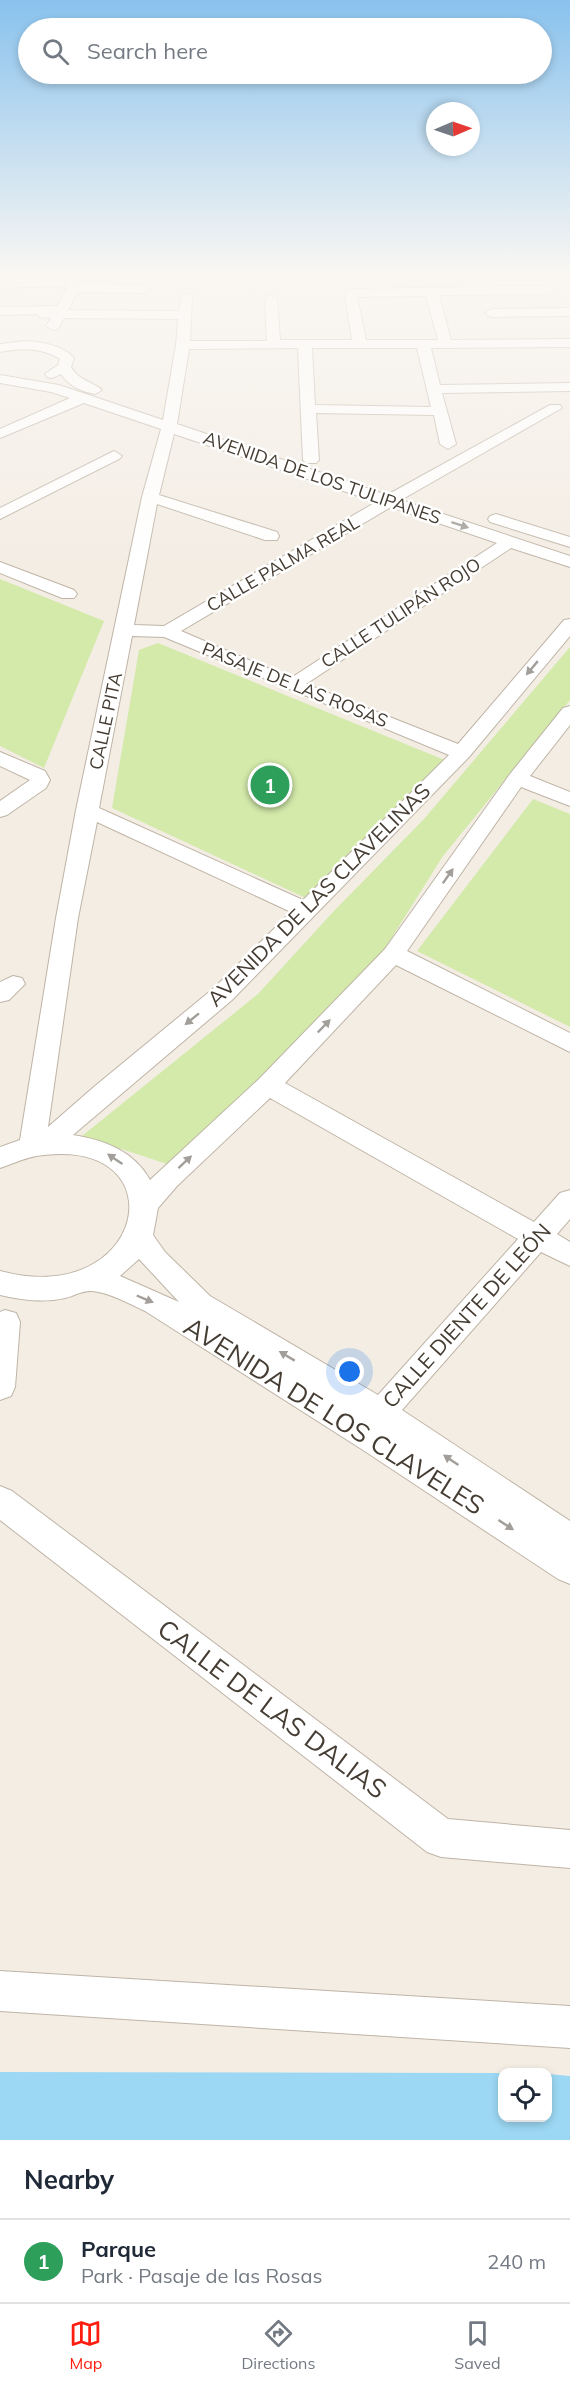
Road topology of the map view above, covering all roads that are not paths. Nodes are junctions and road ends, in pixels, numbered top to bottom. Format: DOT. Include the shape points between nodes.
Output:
graph roads {
  1 [pos="55,372"];
  2 [pos="66,372"];
  3 [pos="178,372"];
  4 [pos="307,372"];
  5 [pos="431,372"];
  6 [pos="2,380"];
  7 [pos="570,387"];
  8 [pos="435,388"];
  9 [pos="83,398"];
  10 [pos="555,408"];
  11 [pos="309,409"];
  12 [pos="440,411"];
  13 [pos="169,420"];
  14 [pos="0,434"];
  15 [pos="448,444"];
  16 [pos="114,456"];
  17 [pos="311,460"];
  18 [pos="150,496"];
  19 [pos="396,496"];
  20 [pos="458,508"];
  21 [pos="0,514"];
  22 [pos="481,515"];
  23 [pos="271,536"];
  24 [pos="509,542"];
  25 [pos="570,542"];
  26 [pos="570,562"];
  27 [pos="0,567"];
  28 [pos="68,594"];
  29 [pos="570,624"];
  30 [pos="126,630"];
  31 [pos="167,632"];
  32 [pos="292,685"];
  33 [pos="570,712"];
  34 [pos="462,753"];
  35 [pos="0,758"];
  36 [pos="517,778"];
  37 [pos="570,800"];
  38 [pos="87,810"];
  39 [pos="0,811"];
  40 [pos="306,910"];
  41 [pos="393,954"];
  42 [pos="570,1043"];
  43 [pos="268,1085"];
  44 [pos="17,1151"];
  45 [pos="570,1200"];
  46 [pos="145,1204"];
  47 [pos="138,1236"];
  48 [pos="536,1237"];
  49 [pos="570,1255"];
  50 [pos="90,1279"];
  51 [pos="0,1283"];
  52 [pos="42,1290"];
  53 [pos="3,1324"];
  54 [pos="0,1387"];
  55 [pos="372,1423"];
  56 [pos="0,1501"];
  57 [pos="570,1539"];
  58 [pos="570,1568"];
  59 [pos="570,1849"];
  60 [pos="0,1991"];
  61 [pos="570,2027"];
  1 -- 6 [label="street, AVENIDA DE LOS TULIPANES" via="29,380"];
  2 -- 13 [label="street, AVENIDA DE LOS TULIPANES" via="81,386"];
  3 -- 13 [label="street, CALLE PITA"];
  4 -- 11 [label="street"];
  5 -- 8 [label="street"];
  6 -- 9 [label="street, AVENIDA DE LOS TULIPANES" via="54,388"];
  7 -- 8 [label="street"];
  8 -- 12 [label="street"];
  9 -- 13 [label="street, AVENIDA DE LOS TULIPANES"];
  9 -- 14 [label="street"];
  10 -- 19 [label="street, CALLE PALMA REAL"];
  11 -- 12 [label="street"];
  11 -- 17 [label="street"];
  12 -- 15 [label="street"];
  13 -- 17 [label="street, AVENIDA DE LOS TULIPANES"];
  13 -- 18 [label="street, CALLE PITA"];
  13 -- 19 [label="street, AVENIDA DE LOS TULIPANES"];
  16 -- 21 [label="street"];
  17 -- 19 [label="street, AVENIDA DE LOS TULIPANES"];
  18 -- 23 [label="street"];
  18 -- 30 [label="street, CALLE PITA"];
  19 -- 20 [label="street, AVENIDA DE LOS TULIPANES"];
  19 -- 24 [label="street, AVENIDA DE LOS TULIPANES, one-way"];
  19 -- 31 [label="street, CALLE PALMA REAL"];
  22 -- 25 [label="street"];
  24 -- 26 [label="street, AVENIDA DE LOS TULIPANES"];
  24 -- 32 [label="street, CALLE TULIPÁN ROJO"];
  27 -- 28 [label="street"];
  29 -- 34 [label="street, AVENIDA DE LAS CLAVELINAS, one-way"];
  30 -- 31 [label="street, PASAJE DE LAS ROSAS"];
  30 -- 38 [label="street, CALLE PITA"];
  31 -- 32 [label="street, PASAJE DE LAS ROSAS"];
  32 -- 34 [label="street, PASAJE DE LAS ROSAS"];
  33 -- 36 [label="street"];
  34 -- 40 [label="street, AVENIDA DE LAS CLAVELINAS"];
  35 -- 39 [label="street" via="38,775 40,780"];
  36 -- 37 [label="street"];
  41 -- 36 [label="street, one-way"];
  38 -- 40 [label="street"];
  38 -- 44 [label="street, CALLE PITA"];
  40 -- 44 [label="street, AVENIDA DE LAS CLAVELINAS, one-way" via="223,994 104,1092"];
  41 -- 42 [label="street"];
  43 -- 41 [label="street, one-way"];
  46 -- 43 [label="street, one-way"];
  43 -- 48 [label="street"];
  46 -- 44 [label="street, one-way" via="137,1180 118,1161 92,1148 69,1144"];
  45 -- 48 [label="street, CALLE DIENTE DE LEÓN"];
  46 -- 47 [label="street"];
  47 -- 50 [label="street" via="120,1260"];
  55 -- 47 [label="street, AVENIDA DE LOS CLAVELES, one-way" via="200,1304 155,1260"];
  48 -- 49 [label="street"];
  48 -- 55 [label="street, CALLE DIENTE DE LEÓN"];
  50 -- 52 [label="street"];
  50 -- 55 [label="street, AVENIDA DE LOS CLAVELES, one-way" via="159,1305"];
  51 -- 52 [label="street"];
  52 -- 53 [label="street"];
  53 -- 54 [label="street"];
  57 -- 55 [label="street, AVENIDA DE LOS CLAVELES, one-way"];
  55 -- 58 [label="street, AVENIDA DE LOS CLAVELES, one-way"];
  56 -- 59 [label="street, CALLE DE LAS DALIAS" via="441,1838"];
  60 -- 61 [label="street"];
}
